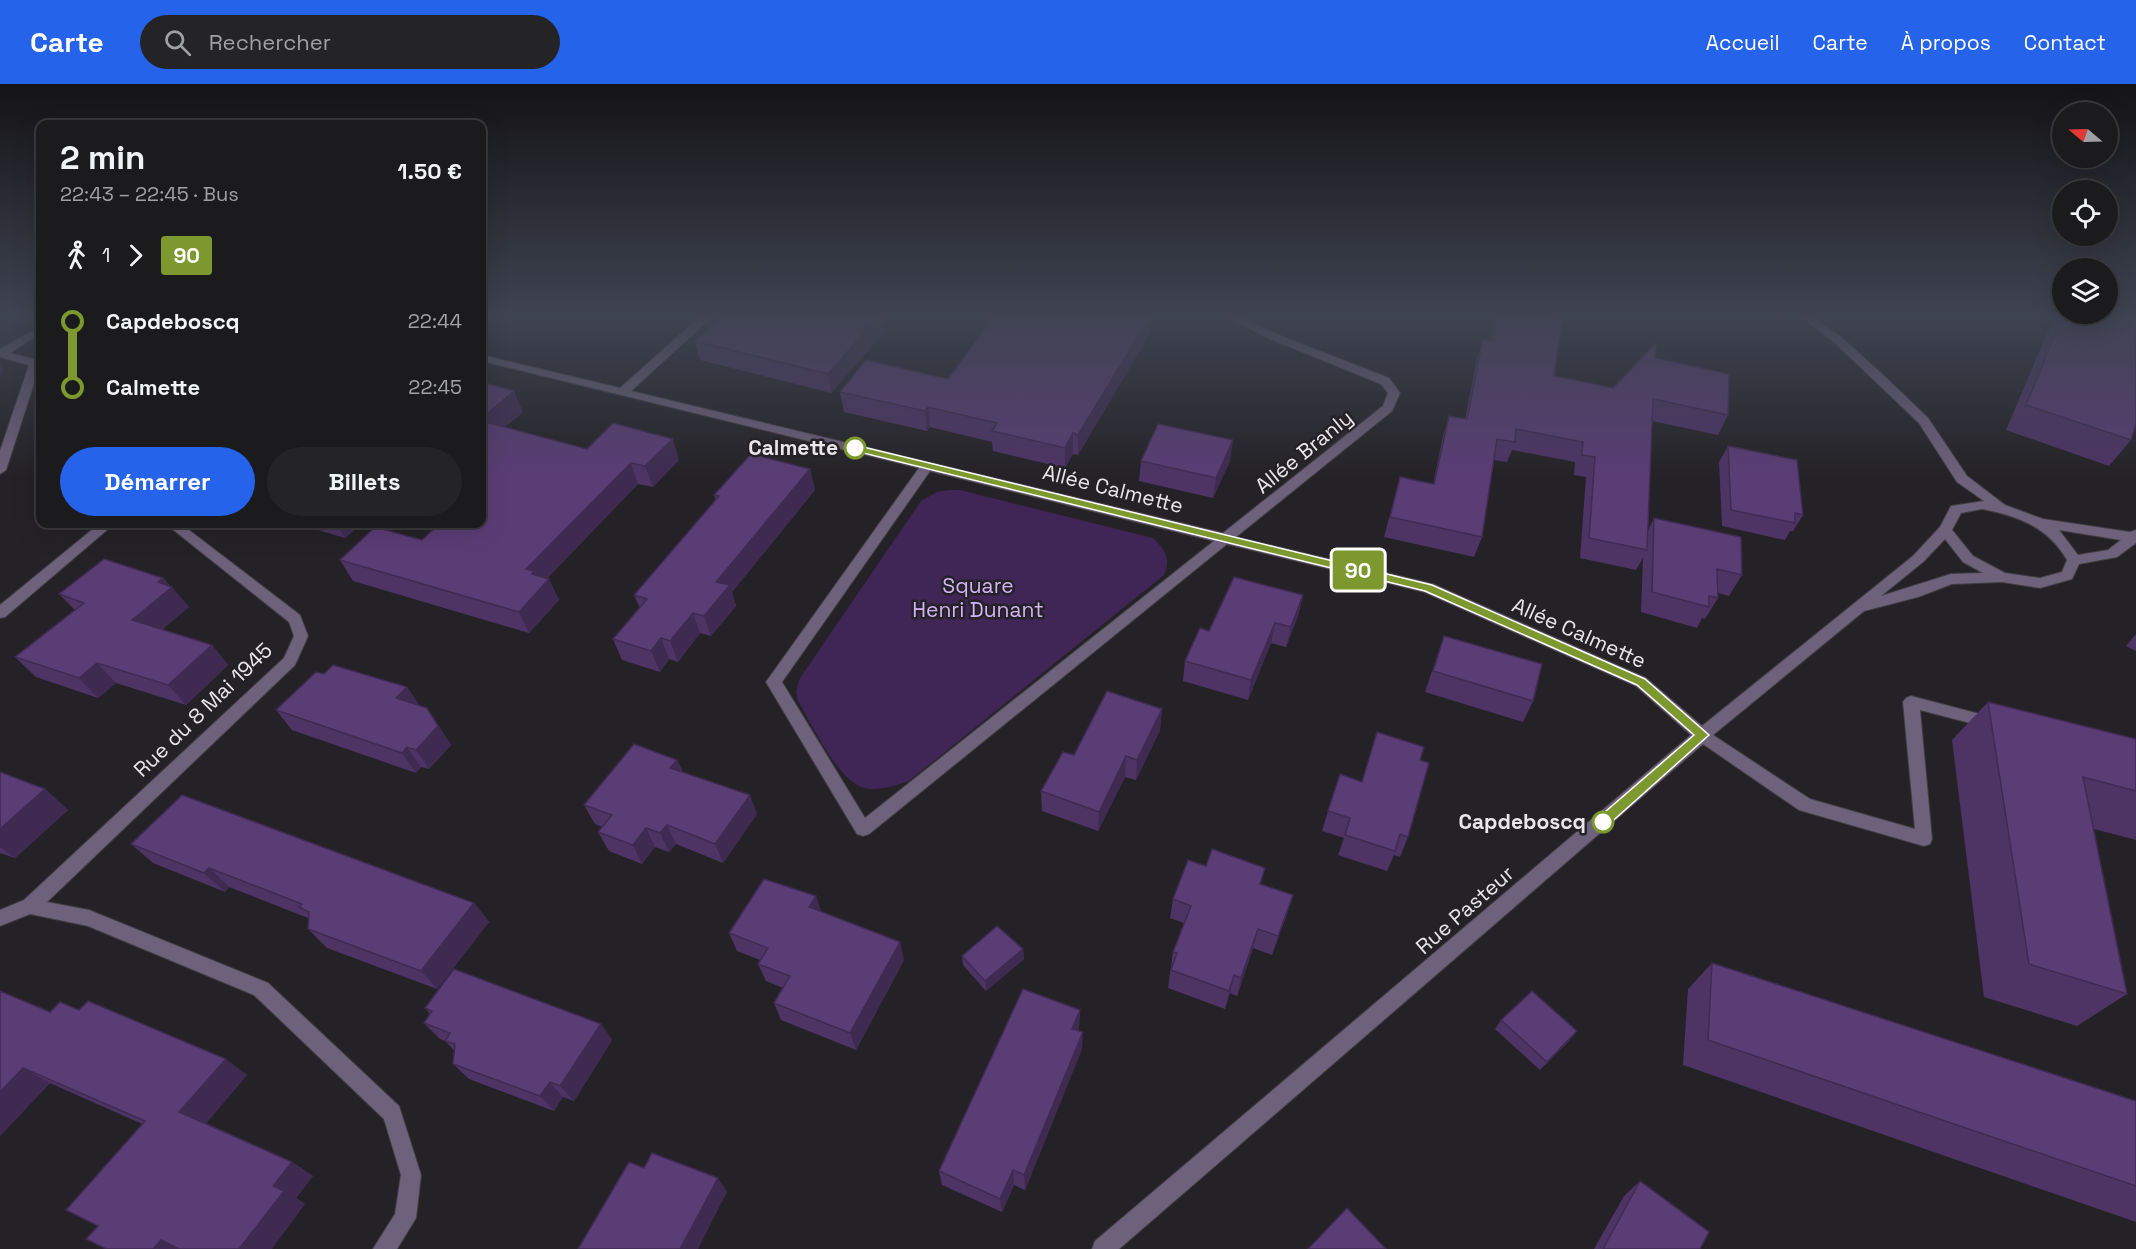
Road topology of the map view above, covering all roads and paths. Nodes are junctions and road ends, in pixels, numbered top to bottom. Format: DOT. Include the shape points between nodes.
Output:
graph roads {
  1 [pos="35,369"];
  2 [pos="529,369"];
  3 [pos="648,369"];
  4 [pos="1356,369"];
  5 [pos="1869,369"];
  6 [pos="623,392"];
  7 [pos="928,465"];
  8 [pos="0,470"];
  9 [pos="1962,478"];
  10 [pos="1965,507"];
  11 [pos="2004,509"];
  12 [pos="2042,523"];
  13 [pos="102,528"];
  14 [pos="177,528"];
  15 [pos="1945,530"];
  16 [pos="2135,536"];
  17 [pos="1228,538"];
  18 [pos="2074,560"];
  19 [pos="2002,577"];
  20 [pos="1859,608"];
  21 [pos="0,613"];
  22 [pos="2012,728"];
  23 [pos="1702,735"];
  24 [pos="30,906"];
  25 [pos="0,918"];
  26 [pos="384,1249"];
  27 [pos="1103,1249"];
  1 -- 8 [label="street"];
  2 -- 6 [label="street, Allée Calmette"];
  3 -- 6 [label="street"];
  4 -- 17 [label="street, Allée Branly" via="1385,381 1394,393 1388,408"];
  5 -- 9 [label="street" via="1923,421"];
  6 -- 7 [label="street, Allée Calmette"];
  7 -- 17 [label="street, Allée Calmette"];
  7 -- 17 [label="street" via="774,682 863,829"];
  9 -- 10 [label="street"];
  9 -- 11 [label="street"];
  10 -- 11 [label="street"];
  10 -- 15 [label="street, Rue Pasteur" via="1956,509"];
  11 -- 12 [label="street"];
  12 -- 16 [label="street"];
  12 -- 18 [label="street" via="2065,541"];
  13 -- 21 [label="street"];
  14 -- 24 [label="street, Rue du 8 Mai 1945" via="295,619 301,636 290,662"];
  15 -- 19 [label="street" via="1968,559"];
  15 -- 20 [label="street, Rue Pasteur" via="1918,559"];
  16 -- 18 [label="street" via="2112,554"];
  17 -- 23 [label="street, Allée Calmette" via="1428,588 1641,682"];
  18 -- 19 [label="street" via="2067,576 2040,583"];
  19 -- 20 [label="street, Rue Pasteur" via="1951,579"];
  20 -- 23 [label="street, Rue Pasteur"];
  22 -- 23 [label="street, Allée Calmette" via="1911,702 1924,839 1805,805"];
  23 -- 27 [label="street, Rue Pasteur"];
  24 -- 25 [label="street, Rue du 8 Mai 1945"];
  24 -- 26 [label="street" via="89,918 261,989 393,1113 411,1175 405,1218"];
}
